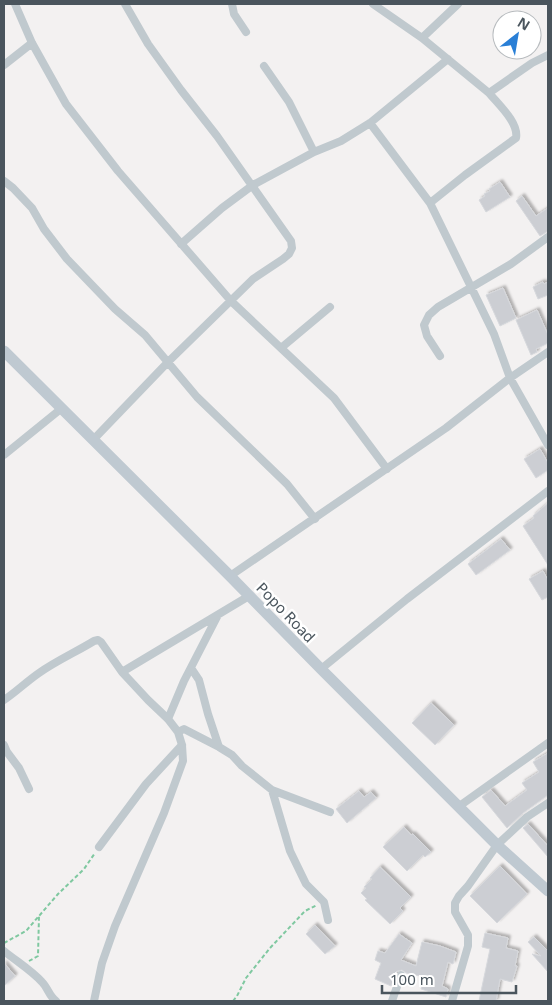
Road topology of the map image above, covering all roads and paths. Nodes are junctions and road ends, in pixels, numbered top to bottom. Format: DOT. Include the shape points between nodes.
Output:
graph roads {
  1 [pos="15,4"];
  2 [pos="125,4"];
  3 [pos="232,4"];
  4 [pos="373,4"];
  5 [pos="458,4"];
  6 [pos="246,32"];
  7 [pos="422,38"];
  8 [pos="32,43"];
  9 [pos="548,55"];
  10 [pos="448,59"];
  11 [pos="4,65"];
  12 [pos="264,66"];
  13 [pos="490,93"];
  14 [pos="370,123"];
  15 [pos="314,152"];
  16 [pos="4,181"];
  17 [pos="253,185"];
  18 [pos="430,203"];
  19 [pos="548,237"];
  20 [pos="181,244"];
  21 [pos="470,287"];
  22 [pos="231,301"];
  23 [pos="330,307"];
  24 [pos="281,348"];
  25 [pos="4,351"];
  26 [pos="548,352"];
  27 [pos="440,356"];
  28 [pos="168,362"];
  29 [pos="510,378"];
  30 [pos="62,408"];
  31 [pos="93,440"];
  32 [pos="548,445"];
  33 [pos="4,455"];
  34 [pos="388,469"];
  35 [pos="548,491"];
  36 [pos="315,519"];
  37 [pos="230,576"];
  38 [pos="249,596"];
  39 [pos="218,614"];
  40 [pos="191,668"];
  41 [pos="321,669"];
  42 [pos="122,672"];
  43 [pos="4,700"];
  44 [pos="168,719"];
  45 [pos="178,732"];
  46 [pos="548,743"];
  47 [pos="4,745"];
  48 [pos="182,745"];
  49 [pos="219,747"];
  50 [pos="29,789"];
  51 [pos="272,790"];
  52 [pos="548,803"];
  53 [pos="458,807"];
  54 [pos="330,812"];
  55 [pos="497,845"];
  56 [pos="99,847"];
  57 [pos="548,891"];
  58 [pos="324,902"];
  59 [pos="39,916"];
  60 [pos="328,920"];
  61 [pos="4,943"];
  62 [pos="4,951"];
  63 [pos="22,966"];
  64 [pos="401,975"];
  65 [pos="56,1001"];
  66 [pos="94,1001"];
  67 [pos="233,1001"];
  68 [pos="392,1001"];
  69 [pos="452,1001"];
  1 -- 8 [label="street"];
  2 -- 17 [label="street" via="148,44"];
  3 -- 6 [label="street" via="234,14"];
  4 -- 7 [label="street"];
  5 -- 7 [label="street"];
  7 -- 10 [label="street"];
  8 -- 11 [label="street"];
  8 -- 20 [label="street" via="66,104"];
  9 -- 13 [label="street"];
  10 -- 13 [label="street"];
  10 -- 14 [label="street"];
  12 -- 15 [label="street" via="289,102"];
  13 -- 18 [label="street" via="515,124 516,138"];
  14 -- 15 [label="street" via="341,141"];
  14 -- 18 [label="street"];
  15 -- 17 [label="street"];
  16 -- 28 [label="street" via="32,208 67,259 115,309 145,334"];
  17 -- 20 [label="street"];
  17 -- 22 [label="street" via="292,248 289,254 253,279"];
  18 -- 21 [label="street"];
  19 -- 21 [label="street" via="511,264"];
  20 -- 22 [label="street"];
  21 -- 27 [label="street" via="438,307 424,325"];
  21 -- 29 [label="street" via="494,334"];
  22 -- 24 [label="street"];
  22 -- 28 [label="street"];
  23 -- 24 [label="street"];
  24 -- 34 [label="street" via="334,398"];
  25 -- 30 [label="main road, Popo Road"];
  26 -- 29 [label="street"];
  28 -- 31 [label="street"];
  28 -- 36 [label="street" via="197,397 287,484"];
  29 -- 32 [label="street"];
  29 -- 34 [label="street"];
  30 -- 31 [label="main road, Popo Road"];
  30 -- 33 [label="street"];
  31 -- 37 [label="main road, Popo Road"];
  34 -- 36 [label="street"];
  35 -- 41 [label="street" via="406,599"];
  36 -- 37 [label="street"];
  37 -- 38 [label="main road, Popo Road"];
  38 -- 39 [label="street"];
  38 -- 41 [label="main road, Popo Road"];
  39 -- 40 [label="street"];
  39 -- 42 [label="street"];
  40 -- 44 [label="street"];
  40 -- 49 [label="street" via="198,680"];
  41 -- 53 [label="main road, Popo Road"];
  42 -- 43 [label="street" via="98,640 41,672"];
  42 -- 44 [label="street"];
  44 -- 45 [label="street"];
  45 -- 48 [label="street"];
  45 -- 49 [label="street" via="184,729"];
  46 -- 53 [label="street"];
  47 -- 50 [label="street"];
  48 -- 56 [label="street" via="146,784"];
  48 -- 66 [label="street" via="183,761 115,926 102,963"];
  49 -- 51 [label="street"];
  51 -- 54 [label="street"];
  51 -- 58 [label="street" via="290,851 306,884"];
  52 -- 55 [label="street" via="527,817"];
  53 -- 55 [label="main road, Popo Road"];
  55 -- 57 [label="main road, Popo Road"];
  55 -- 69 [label="street" via="455,903 455,912 468,935 468,946"];
  56 -- 59 [label="path" via="84,869"];
  58 -- 60 [label="street"];
  58 -- 67 [label="path" via="304,911 292,924 246,978"];
  59 -- 61 [label="path" via="26,930"];
  59 -- 63 [label="path" via="38,956"];
  62 -- 63 [label="street"];
  63 -- 65 [label="street" via="42,981"];
  64 -- 68 [label="street"];
}
